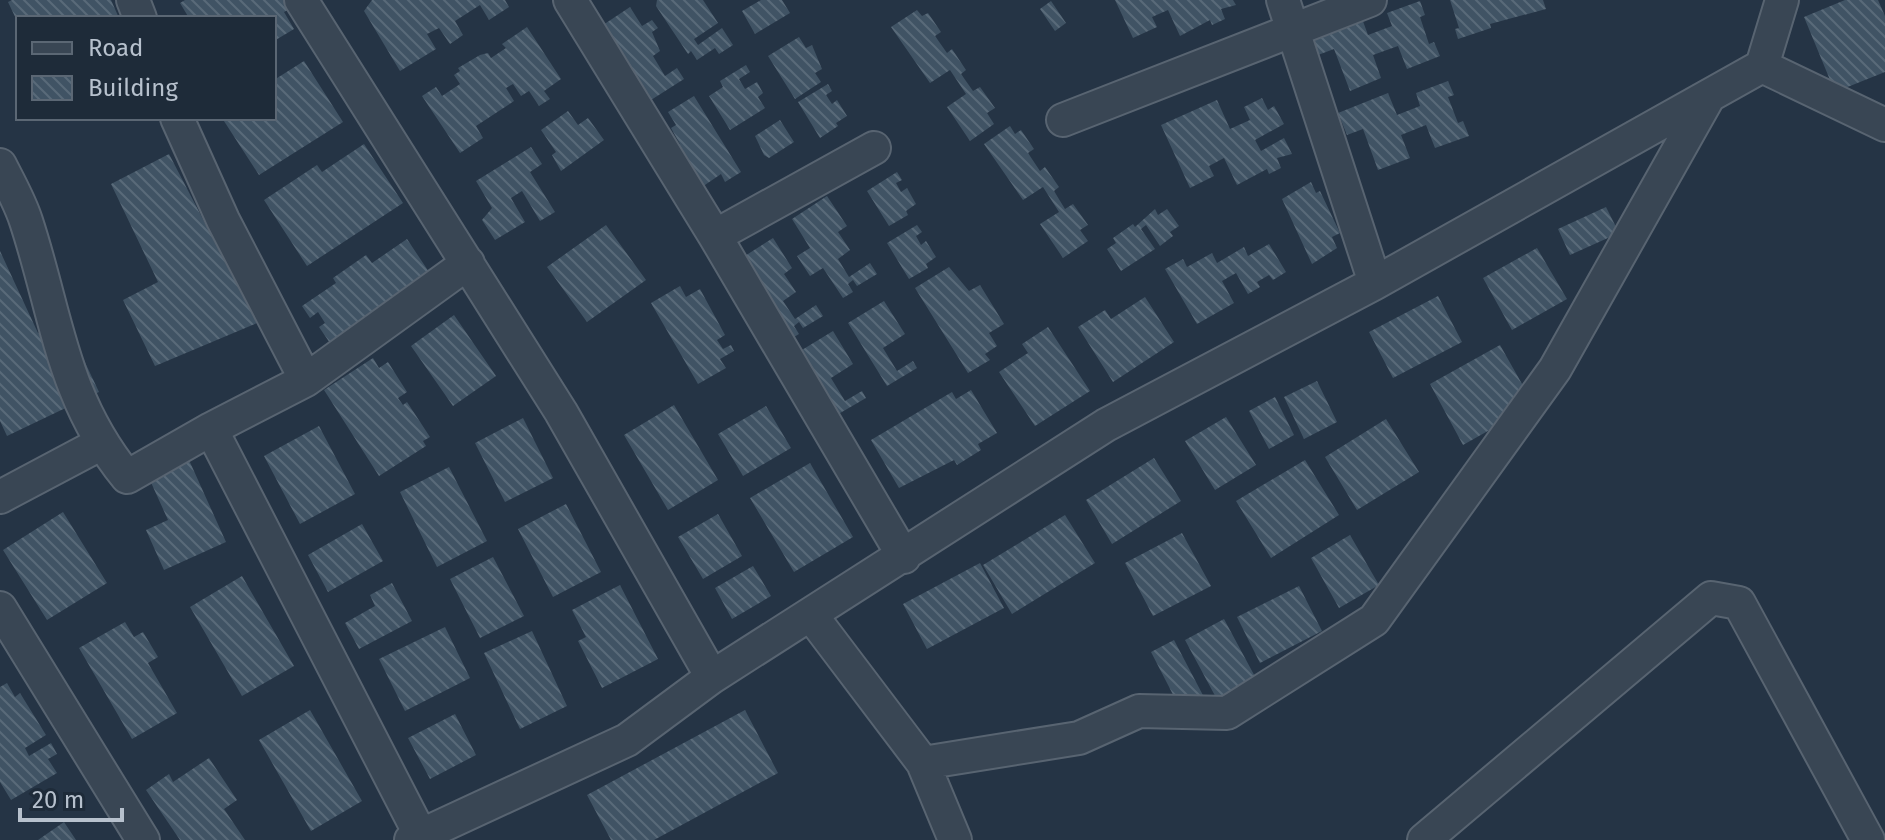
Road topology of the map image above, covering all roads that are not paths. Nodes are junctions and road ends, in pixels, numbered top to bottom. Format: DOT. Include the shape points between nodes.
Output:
graph roads {
  1 [pos="301,0"];
  2 [pos="570,0"];
  3 [pos="1370,0"];
  4 [pos="1782,0"];
  5 [pos="1288,15"];
  6 [pos="1762,66"];
  7 [pos="1709,96"];
  8 [pos="178,120"];
  9 [pos="1063,120"];
  10 [pos="1885,125"];
  11 [pos="874,148"];
  12 [pos="0,165"];
  13 [pos="715,236"];
  14 [pos="468,263"];
  15 [pos="1375,283"];
  16 [pos="306,380"];
  17 [pos="211,429"];
  18 [pos="100,444"];
  19 [pos="0,497"];
  20 [pos="904,557"];
  21 [pos="0,608"];
  22 [pos="811,615"];
  23 [pos="712,677"];
  24 [pos="923,763"];
  25 [pos="416,838"];
  26 [pos="143,840"];
  27 [pos="955,840"];
  28 [pos="1424,840"];
  29 [pos="1868,840"];
  1 -- 14 [label="street"];
  2 -- 13 [label="street"];
  3 -- 5 [label="street"];
  4 -- 6 [label="street"];
  5 -- 9 [label="street"];
  5 -- 15 [label="street"];
  6 -- 7 [label="street"];
  6 -- 10 [label="street"];
  7 -- 15 [label="street"];
  7 -- 24 [label="street" via="1555,369 1374,620 1227,713 1139,711 1079,738"];
  8 -- 16 [label="street"];
  11 -- 13 [label="street"];
  12 -- 18 [label="street" via="26,218 68,373"];
  13 -- 20 [label="street"];
  14 -- 16 [label="street"];
  14 -- 23 [label="street" via="561,412"];
  15 -- 20 [label="street" via="1106,425"];
  16 -- 17 [label="street"];
  17 -- 18 [label="street" via="127,477"];
  17 -- 25 [label="street"];
  18 -- 19 [label="street"];
  20 -- 22 [label="street"];
  21 -- 26 [label="street"];
  22 -- 23 [label="street"];
  22 -- 24 [label="street"];
  23 -- 25 [label="street" via="627,740"];
  24 -- 27 [label="street"];
  28 -- 29 [label="street" via="1711,598 1739,603"];
}
